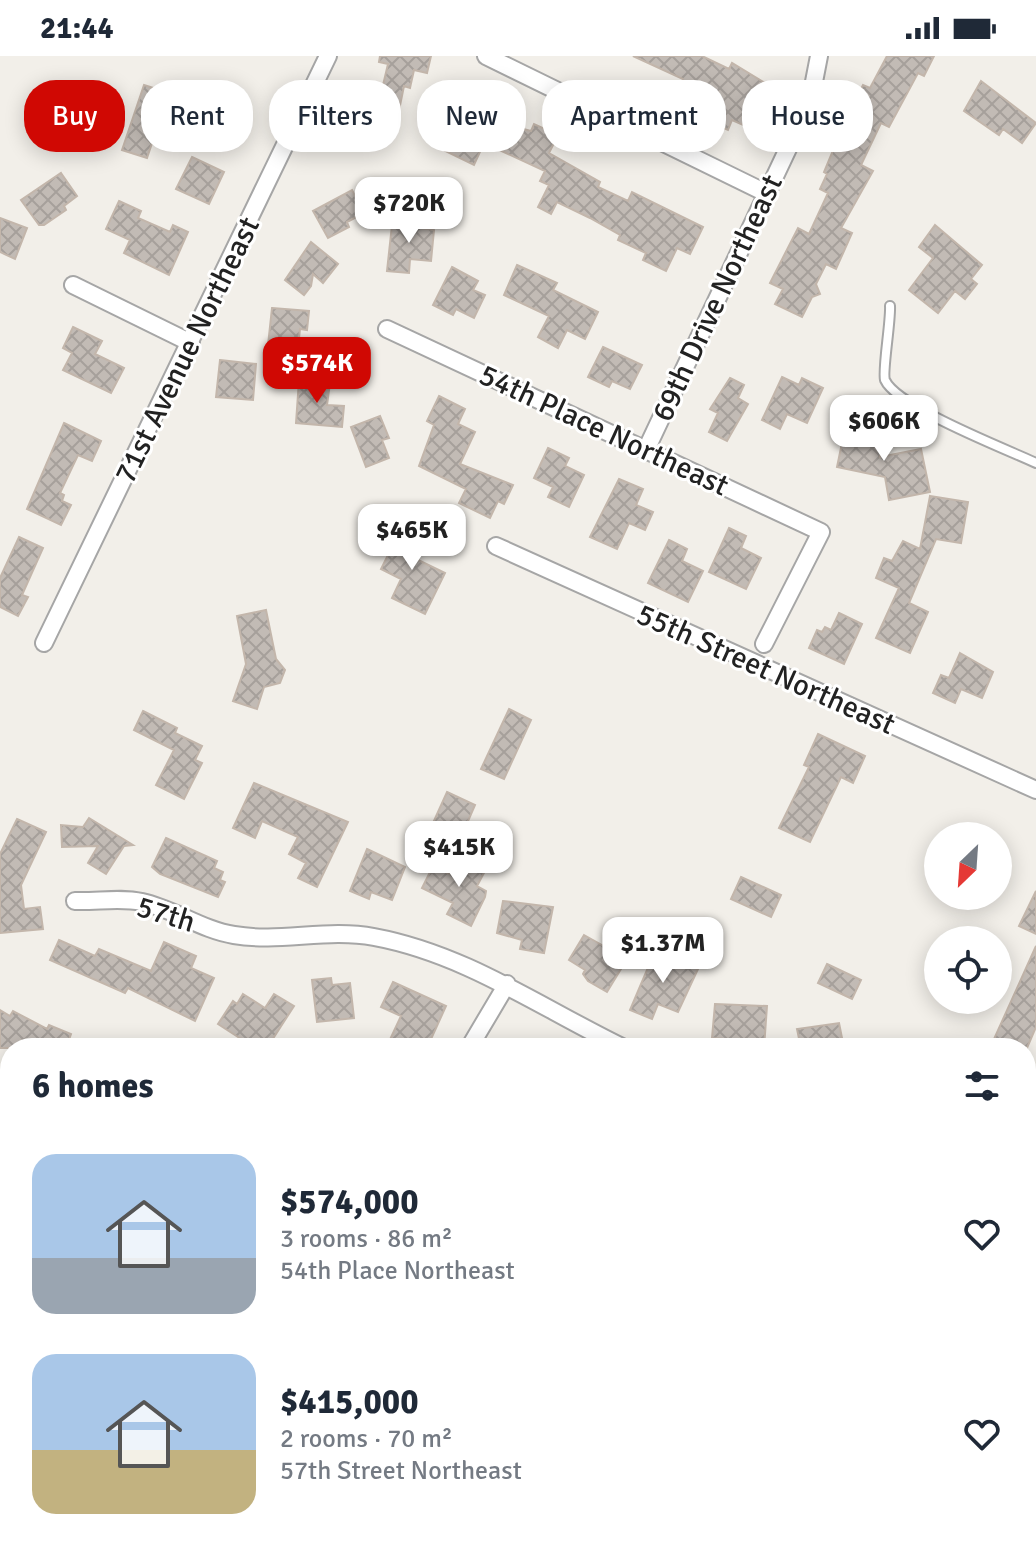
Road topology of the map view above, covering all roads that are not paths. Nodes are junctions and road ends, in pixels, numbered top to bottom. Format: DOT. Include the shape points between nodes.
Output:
graph roads {
  1 [pos="328,56"];
  2 [pos="486,56"];
  3 [pos="819,56"];
  4 [pos="766,193"];
  5 [pos="73,285"];
  6 [pos="890,306"];
  7 [pos="387,329"];
  8 [pos="191,343"];
  9 [pos="646,450"];
  10 [pos="1036,463"];
  11 [pos="496,546"];
  12 [pos="44,643"];
  13 [pos="764,644"];
  14 [pos="1036,790"];
  15 [pos="75,901"];
  16 [pos="507,984"];
  17 [pos="475,1038"];
  18 [pos="606,1038"];
  1 -- 8 [label="street, 71st Avenue Northeast"];
  2 -- 4 [label="street"];
  3 -- 4 [label="street, 69th Drive Northeast" via="812,92"];
  4 -- 9 [label="street, 69th Drive Northeast"];
  5 -- 8 [label="street"];
  6 -- 10 [label="lane" via="883,372 889,385 904,400"];
  7 -- 9 [label="street, 54th Place Northeast"];
  8 -- 12 [label="street, 71st Avenue Northeast"];
  9 -- 13 [label="street, 54th Place Northeast" via="821,532"];
  11 -- 14 [label="street, 55th Street Northeast"];
  15 -- 16 [label="street, 57th" via="139,901 230,935 373,936 438,954"];
  16 -- 17 [label="street"];
  16 -- 18 [label="street, 57th"];
}
